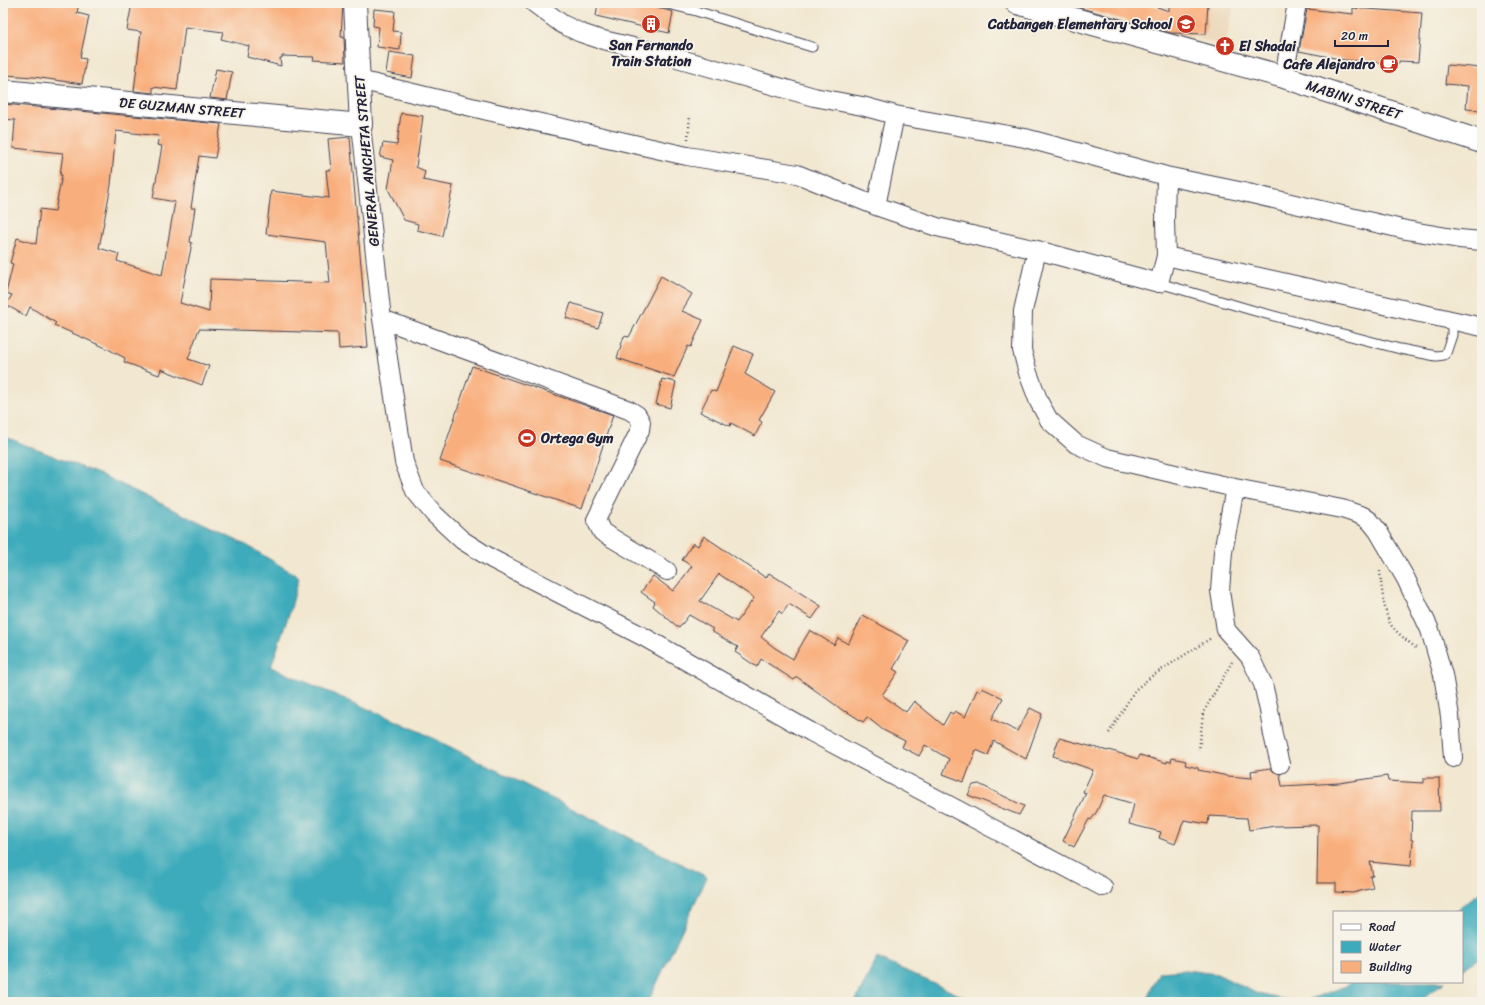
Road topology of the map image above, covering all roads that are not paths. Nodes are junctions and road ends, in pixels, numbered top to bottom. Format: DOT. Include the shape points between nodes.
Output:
graph roads {
  1 [pos="355,3"];
  2 [pos="534,3"];
  3 [pos="664,3"];
  4 [pos="1017,3"];
  5 [pos="1297,3"];
  6 [pos="812,47"];
  7 [pos="1284,78"];
  8 [pos="360,80"];
  9 [pos="3,91"];
  10 [pos="895,115"];
  11 [pos="361,125"];
  12 [pos="1482,142"];
  13 [pos="1166,176"];
  14 [pos="876,206"];
  15 [pos="1482,241"];
  16 [pos="1037,250"];
  17 [pos="1166,256"];
  18 [pos="1159,283"];
  19 [pos="382,319"];
  20 [pos="1452,320"];
  21 [pos="1482,327"];
  22 [pos="1235,488"];
  23 [pos="667,571"];
  24 [pos="1453,758"];
  25 [pos="1280,764"];
  26 [pos="1103,887"];
  1 -- 8 [label="street, GENERAL ANCHETA STREET"];
  2 -- 10 [label="street" via="562,24 599,40 662,54 814,97"];
  3 -- 6 [label="lane"];
  4 -- 7 [label="street, MABINI STREET"];
  5 -- 7 [label="street"];
  7 -- 12 [label="street, MABINI STREET"];
  8 -- 11 [label="street, GENERAL ANCHETA STREET"];
  8 -- 14 [label="street" via="687,156 797,174"];
  9 -- 11 [label="street, DE GUZMAN STREET"];
  10 -- 13 [label="street" via="1025,138"];
  10 -- 14 [label="street"];
  11 -- 19 [label="street, GENERAL ANCHETA STREET"];
  13 -- 15 [label="street" via="1406,230"];
  13 -- 17 [label="street"];
  14 -- 16 [label="street" via="937,227"];
  16 -- 18 [label="street"];
  16 -- 22 [label="street" via="1023,312 1022,350 1039,402 1049,420 1076,444 1107,458"];
  17 -- 18 [label="street"];
  17 -- 20 [label="street"];
  18 -- 20 [label="lane" via="1293,321 1436,356 1444,355 1446,352 1452,335"];
  19 -- 23 [label="street" via="629,410 637,416 641,422 640,430 596,520 602,532"];
  19 -- 26 [label="street, GENERAL ANCHETA STREET" via="404,462 415,491 434,514 462,540 492,559 637,634 811,732"];
  20 -- 21 [label="street"];
  22 -- 24 [label="street" via="1342,509 1370,521 1406,579 1430,630 1443,675 1450,716"];
  22 -- 25 [label="street" via="1220,591 1226,630 1250,658 1263,684"];
}
